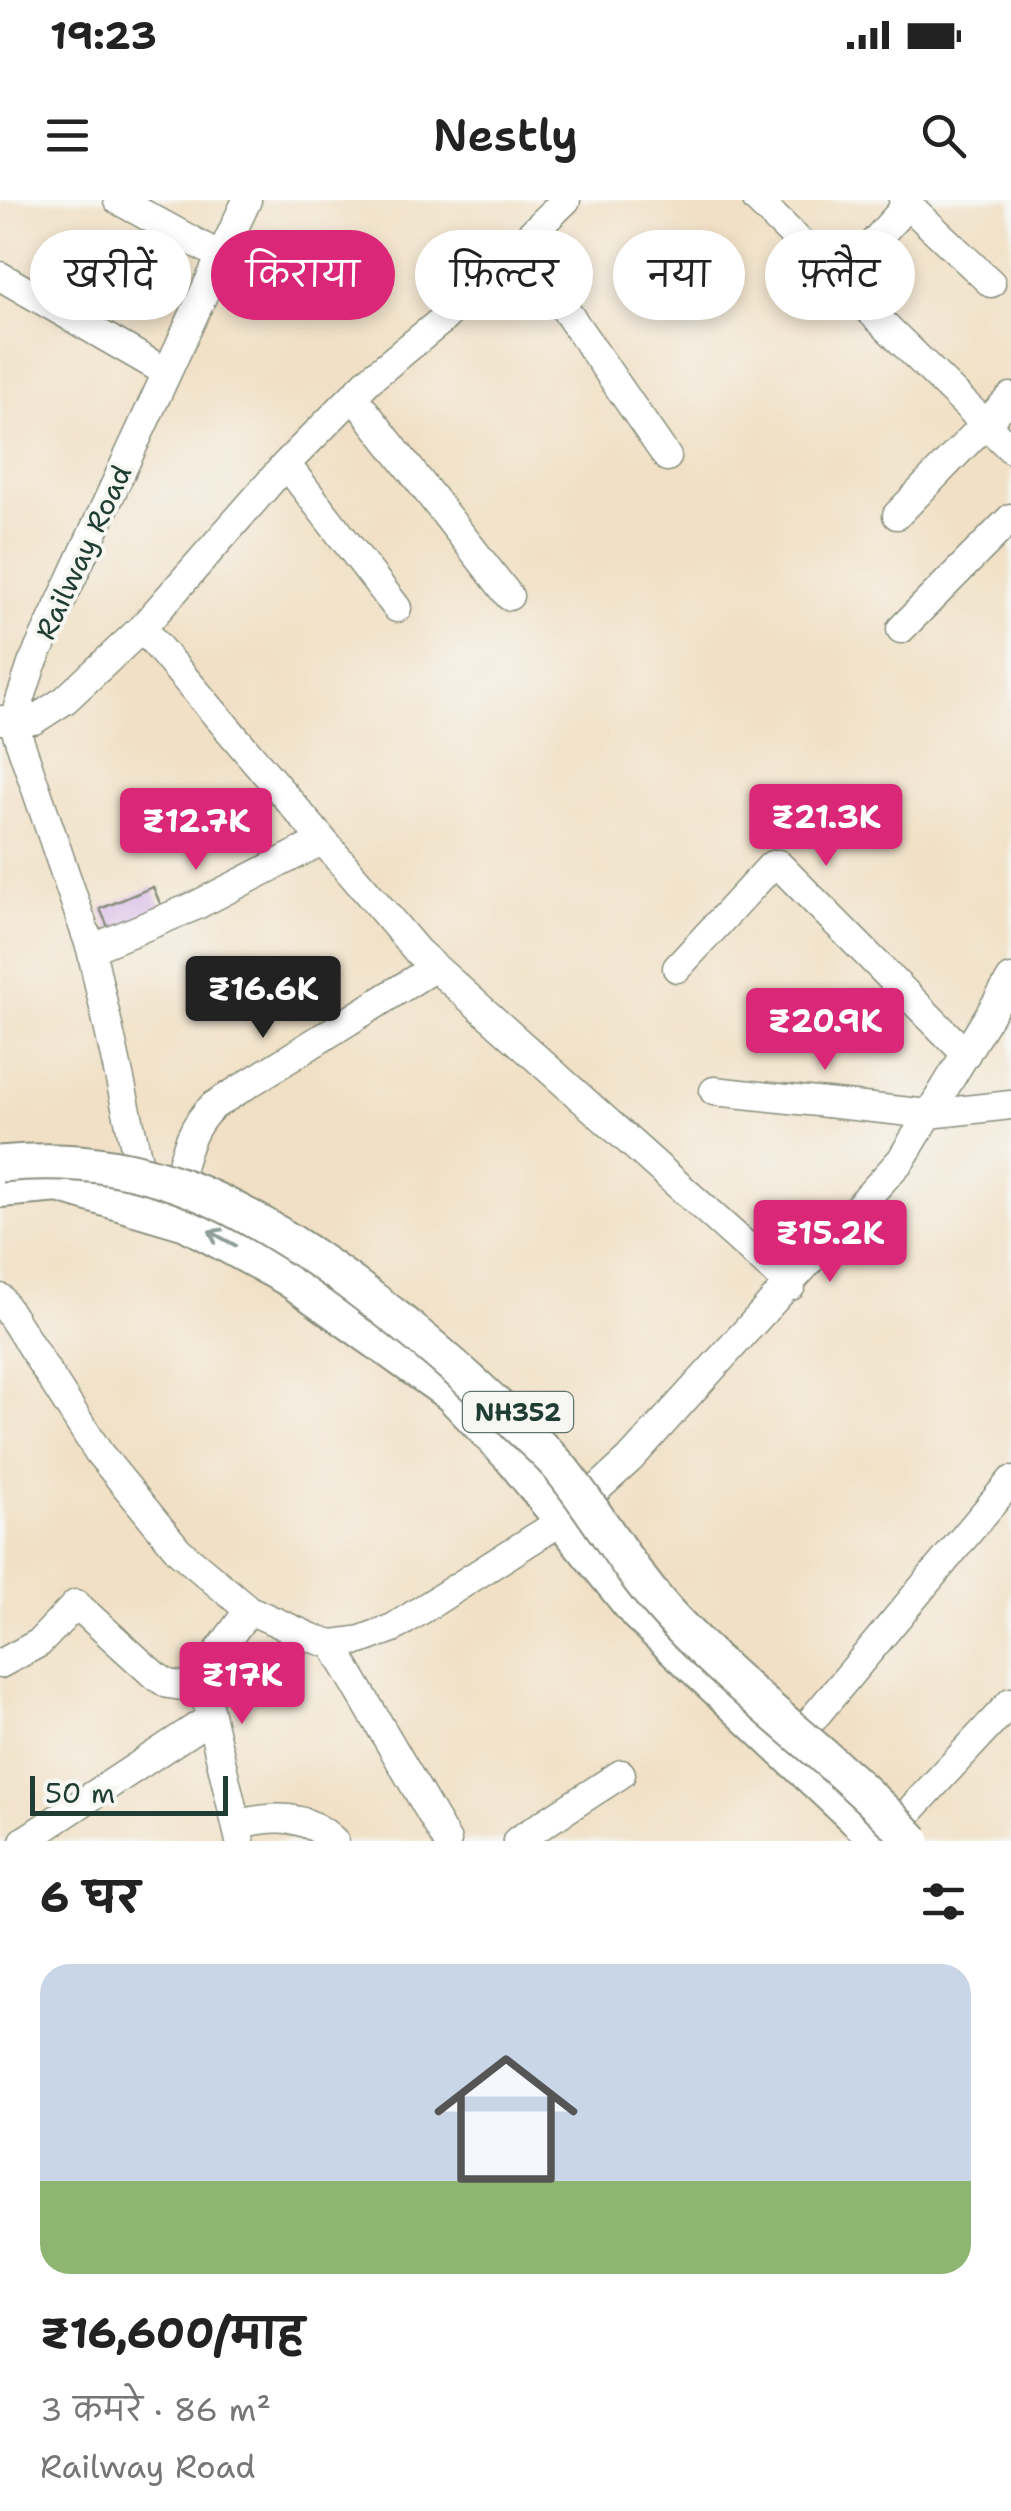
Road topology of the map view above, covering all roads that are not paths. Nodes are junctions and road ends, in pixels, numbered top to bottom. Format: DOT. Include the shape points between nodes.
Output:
graph roads {
  1 [pos="118,200"];
  2 [pos="247,200"];
  3 [pos="566,200"];
  4 [pos="757,200"];
  5 [pos="906,202"];
  6 [pos="233,230"];
  7 [pos="535,230"];
  8 [pos="788,230"];
  9 [pos="882,230"];
  10 [pos="211,251"];
  11 [pos="211,275"];
  12 [pos="0,276"];
  13 [pos="991,283"];
  14 [pos="436,320"];
  15 [pos="572,320"];
  16 [pos="880,320"];
  17 [pos="166,372"];
  18 [pos="353,396"];
  19 [pos="1011,397"];
  20 [pos="985,424"];
  21 [pos="1011,449"];
  22 [pos="667,457"];
  23 [pos="286,464"];
  24 [pos="897,515"];
  25 [pos="1011,518"];
  26 [pos="509,596"];
  27 [pos="397,608"];
  28 [pos="142,628"];
  29 [pos="902,629"];
  30 [pos="6,721"];
  31 [pos="322,841"];
  32 [pos="91,949"];
  33 [pos="434,967"];
  34 [pos="676,968"];
  35 [pos="1011,979"];
  36 [pos="966,1054"];
  37 [pos="714,1090"];
  38 [pos="1011,1105"];
  39 [pos="930,1114"];
  40 [pos="0,1160"];
  41 [pos="0,1186"];
  42 [pos="155,1187"];
  43 [pos="791,1286"];
  44 [pos="0,1298"];
  45 [pos="1011,1481"];
  46 [pos="578,1508"];
  47 [pos="249,1610"];
  48 [pos="332,1644"];
  49 [pos="0,1664"];
  50 [pos="204,1689"];
  51 [pos="1011,1702"];
  52 [pos="209,1719"];
  53 [pos="806,1727"];
  54 [pos="621,1774"];
  55 [pos="238,1832"];
  56 [pos="908,1834"];
  57 [pos="24,1841"];
  58 [pos="334,1841"];
  59 [pos="447,1841"];
  60 [pos="517,1841"];
  1 -- 10 [label="street"];
  2 -- 6 [label="street, Railway Road"];
  3 -- 7 [label="street"];
  4 -- 8 [label="street"];
  5 -- 9 [label="street"];
  5 -- 13 [label="street"];
  11 -- 17 [label="street, Railway Road"];
  12 -- 17 [label="street"];
  14 -- 18 [label="street"];
  15 -- 22 [label="street"];
  16 -- 20 [label="street"];
  17 -- 30 [label="street, Railway Road"];
  18 -- 23 [label="street"];
  18 -- 26 [label="street"];
  19 -- 20 [label="street"];
  20 -- 21 [label="street"];
  20 -- 24 [label="street"];
  23 -- 27 [label="street"];
  23 -- 28 [label="street"];
  25 -- 29 [label="street"];
  28 -- 30 [label="street" via="65,700 34,720"];
  28 -- 31 [label="street"];
  30 -- 32 [label="street"];
  31 -- 32 [label="street" via="195,906"];
  31 -- 33 [label="street"];
  32 -- 42 [label="street"];
  33 -- 42 [label="street" via="214,1106"];
  33 -- 43 [label="street"];
  34 -- 36 [label="street" via="778,864"];
  35 -- 36 [label="street"];
  36 -- 39 [label="street"];
  37 -- 39 [label="street"];
  38 -- 39 [label="street"];
  39 -- 43 [label="street" via="901,1160"];
  40 -- 42 [label="highway, NH352" via="66,1149"];
  40 -- 56 [label="main road, bridge" via="77,1161 179,1184 277,1234 377,1306 477,1386 552,1460 642,1586 678,1624"];
  41 -- 42 [label="highway, NH352" via="59,1181"];
  42 -- 46 [label="highway, NH352" via="187,1219 290,1275 454,1392 514,1455"];
  43 -- 46 [label="street"];
  44 -- 47 [label="street" via="99,1452 179,1551"];
  45 -- 53 [label="street"];
  46 -- 48 [label="street" via="393,1628"];
  46 -- 53 [label="highway, NH352"];
  46 -- 56 [label="highway, NH352" via="641,1612"];
  47 -- 48 [label="street"];
  47 -- 50 [label="street" via="214,1656"];
  48 -- 59 [label="street"];
  49 -- 50 [label="street" via="39,1643 76,1604 154,1675"];
  50 -- 52 [label="street"];
  51 -- 56 [label="street"];
  52 -- 55 [label="street"];
  52 -- 57 [label="street"];
  53 -- 56 [label="highway, NH352"];
  54 -- 60 [label="street"];
  55 -- 58 [label="street" via="286,1817"];
}
